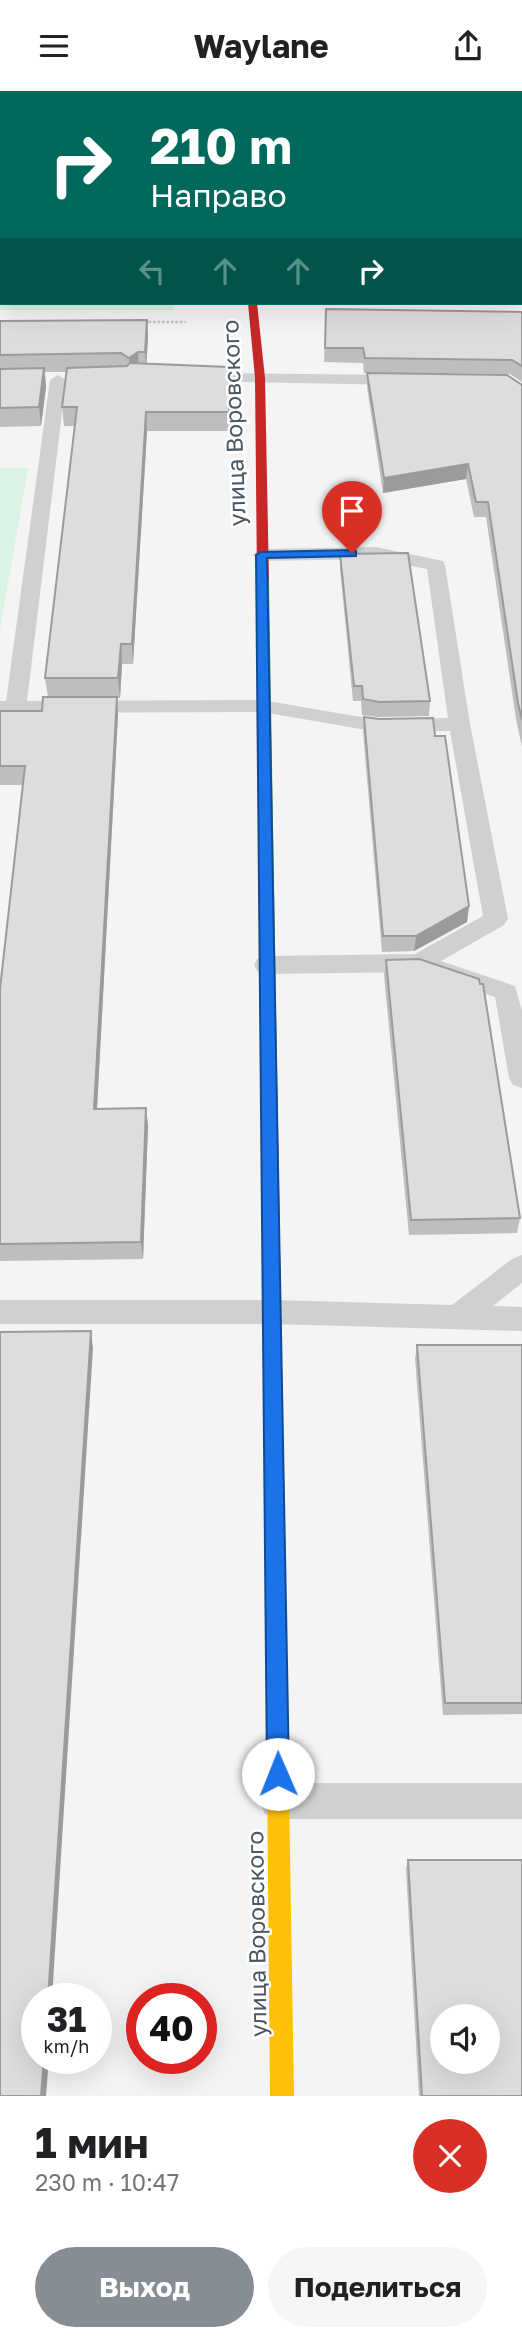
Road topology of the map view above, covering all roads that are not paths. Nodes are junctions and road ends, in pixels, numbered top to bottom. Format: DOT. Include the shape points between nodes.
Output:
graph roads {
  1 [pos="253,305"];
  2 [pos="181,378"];
  3 [pos="260,378"];
  4 [pos="58,380"];
  5 [pos="418,380"];
  6 [pos="261,555"];
  7 [pos="262,706"];
  8 [pos="8,707"];
  9 [pos="459,724"];
  10 [pos="419,963"];
  11 [pos="267,965"];
  12 [pos="522,1078"];
  13 [pos="522,1267"];
  14 [pos="0,1312"];
  15 [pos="272,1312"];
  16 [pos="459,1316"];
  17 [pos="522,1319"];
  18 [pos="278,1801"];
  19 [pos="522,1801"];
  20 [pos="282,2096"];
  1 -- 3 [label="street, улица Воровского"];
  2 -- 3 [label="lane"];
  3 -- 5 [label="lane"];
  3 -- 6 [label="street, улица Воровского"];
  4 -- 8 [label="lane"];
  6 -- 7 [label="street, улица Воровского"];
  6 -- 9 [label="lane" via="376,553 436,565"];
  7 -- 8 [label="lane"];
  7 -- 9 [label="lane" via="378,726"];
  7 -- 11 [label="street, улица Воровского"];
  9 -- 10 [label="lane" via="496,919"];
  10 -- 11 [label="lane"];
  10 -- 12 [label="lane" via="506,992"];
  11 -- 15 [label="street, улица Воровского"];
  13 -- 16 [label="lane"];
  14 -- 15 [label="lane"];
  15 -- 16 [label="lane"];
  15 -- 18 [label="street, улица Воровского"];
  16 -- 17 [label="lane"];
  18 -- 19 [label="lane"];
  18 -- 20 [label="street, улица Воровского"];
}
